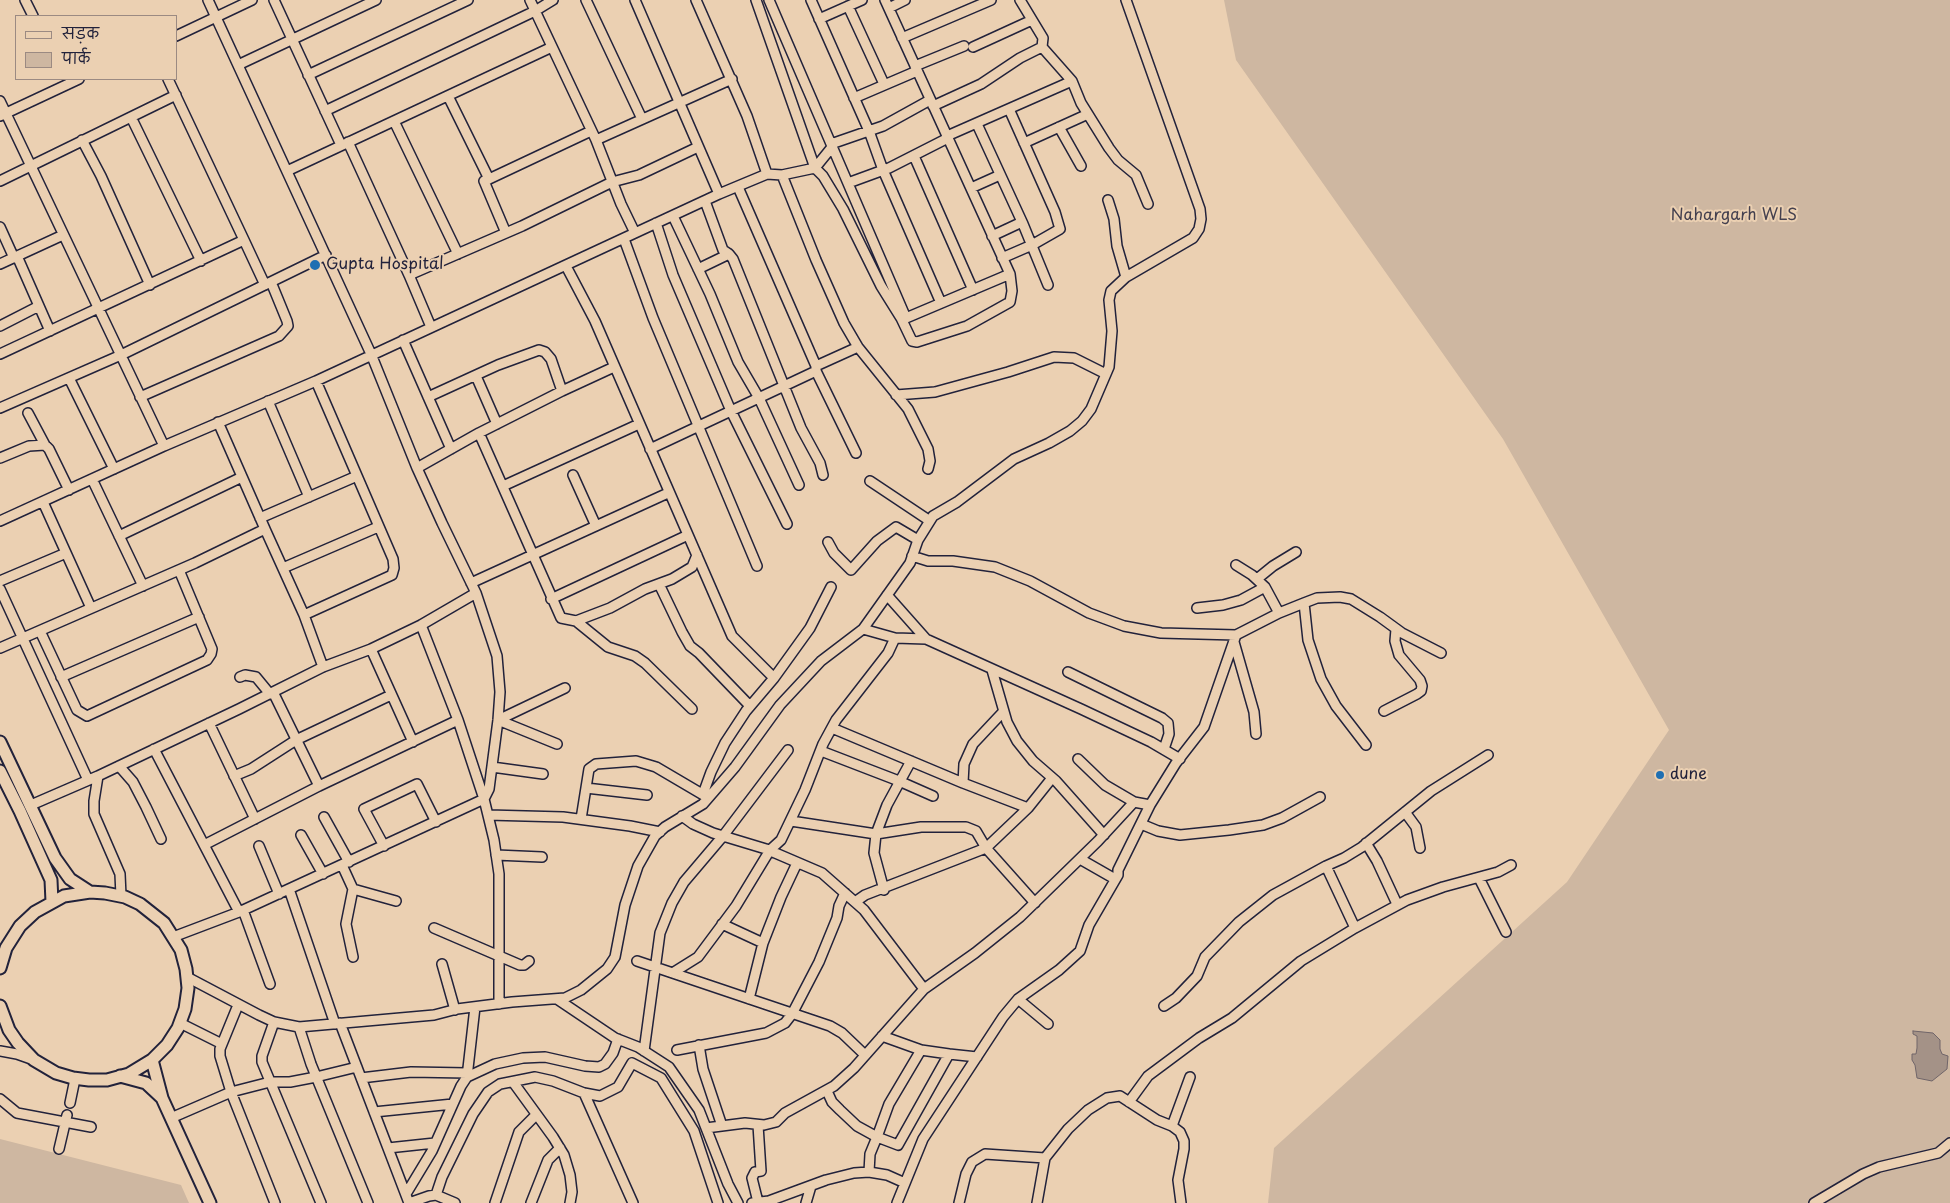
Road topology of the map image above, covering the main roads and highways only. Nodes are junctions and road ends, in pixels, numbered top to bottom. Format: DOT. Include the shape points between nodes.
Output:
graph roads {
  1 [pos="0,742"];
  2 [pos="0,771"];
  3 [pos="90,892"];
  4 [pos="52,902"];
  5 [pos="0,968"];
  6 [pos="0,1006"];
  7 [pos="152,1060"];
  8 [pos="120,1076"];
  9 [pos="162,1098"];
  10 [pos="210,1203"];
  1 -- 3 [label="main road" via="55,858 70,880"];
  2 -- 4 [label="main road" via="51,880"];
  3 -- 4 [label="main road" via="64,896"];
  3 -- 7 [label="main road" via="105,892 140,904 164,923 181,950 188,988 185,1009 167,1045"];
  4 -- 5 [label="main road" via="20,926 6,948"];
  6 -- 8 [label="main road" via="18,1043 34,1060 56,1073 89,1080"];
  7 -- 8 [label="main road"];
  7 -- 9 [label="main road"];
  8 -- 9 [label="main road" via="146,1083"];
  9 -- 10 [label="main road"];
}
